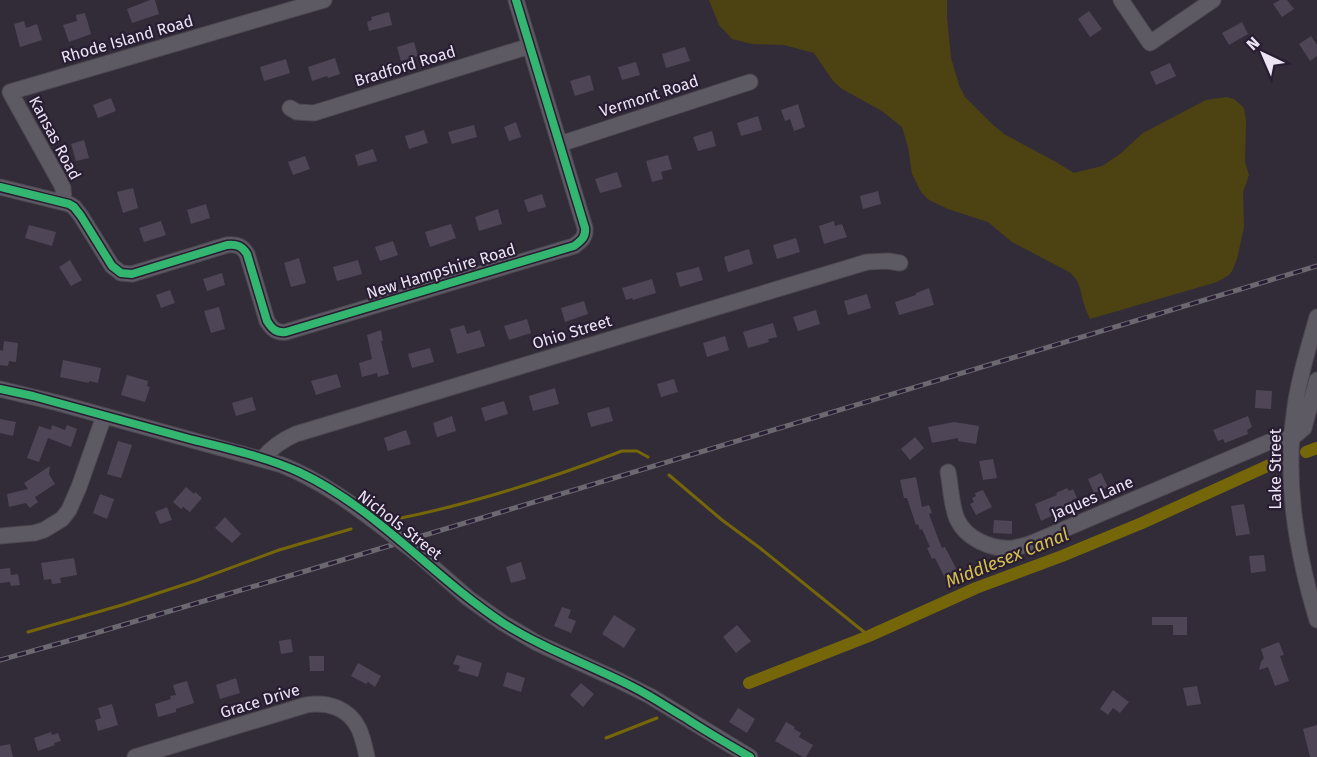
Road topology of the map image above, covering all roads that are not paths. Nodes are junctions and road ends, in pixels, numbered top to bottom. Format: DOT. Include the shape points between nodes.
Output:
graph roads {
  1 [pos="324,0"];
  2 [pos="516,0"];
  3 [pos="1121,0"];
  4 [pos="1214,0"];
  5 [pos="530,46"];
  6 [pos="750,82"];
  7 [pos="10,92"];
  8 [pos="290,108"];
  9 [pos="560,144"];
  10 [pos="0,187"];
  11 [pos="64,202"];
  12 [pos="900,263"];
  13 [pos="1317,317"];
  14 [pos="1317,380"];
  15 [pos="0,389"];
  16 [pos="104,416"];
  17 [pos="1292,438"];
  18 [pos="262,459"];
  19 [pos="948,472"];
  20 [pos="0,536"];
  21 [pos="1317,620"];
  22 [pos="135,757"];
  23 [pos="367,757"];
  24 [pos="750,757"];
  1 -- 7 [label="street, Rhode Island Road"];
  2 -- 5 [label="street, New Hampshire Road"];
  3 -- 4 [label="street" via="1150,43"];
  5 -- 8 [label="street, Bradford Road" via="314,112"];
  5 -- 9 [label="street, New Hampshire Road"];
  6 -- 9 [label="street, Vermont Road"];
  7 -- 11 [label="street, Kansas Road" via="63,188"];
  9 -- 11 [label="street, New Hampshire Road" via="585,228 583,238 574,246 286,332 275,331 267,321 247,254 239,245 132,274 121,273 112,266 77,211"];
  10 -- 11 [label="street"];
  12 -- 18 [label="street, Ohio Street" via="867,262 296,435 278,443"];
  13 -- 17 [label="street, Lake Street" via="1299,387"];
  14 -- 17 [label="street" via="1304,428"];
  15 -- 16 [label="street, Nichols Street"];
  16 -- 18 [label="street, Nichols Street"];
  16 -- 20 [label="street" via="79,487 62,519 34,533"];
  17 -- 19 [label="street, Jaques Lane" via="1269,442 1013,548 985,544 963,527 957,518"];
  17 -- 21 [label="street, Lake Street" via="1296,534"];
  18 -- 24 [label="street, Nichols Street, bridge" via="291,469 354,505 518,632 650,696"];
  22 -- 23 [label="street, Grace Drive" via="306,705 321,704 337,707 350,716 359,729"];
}
